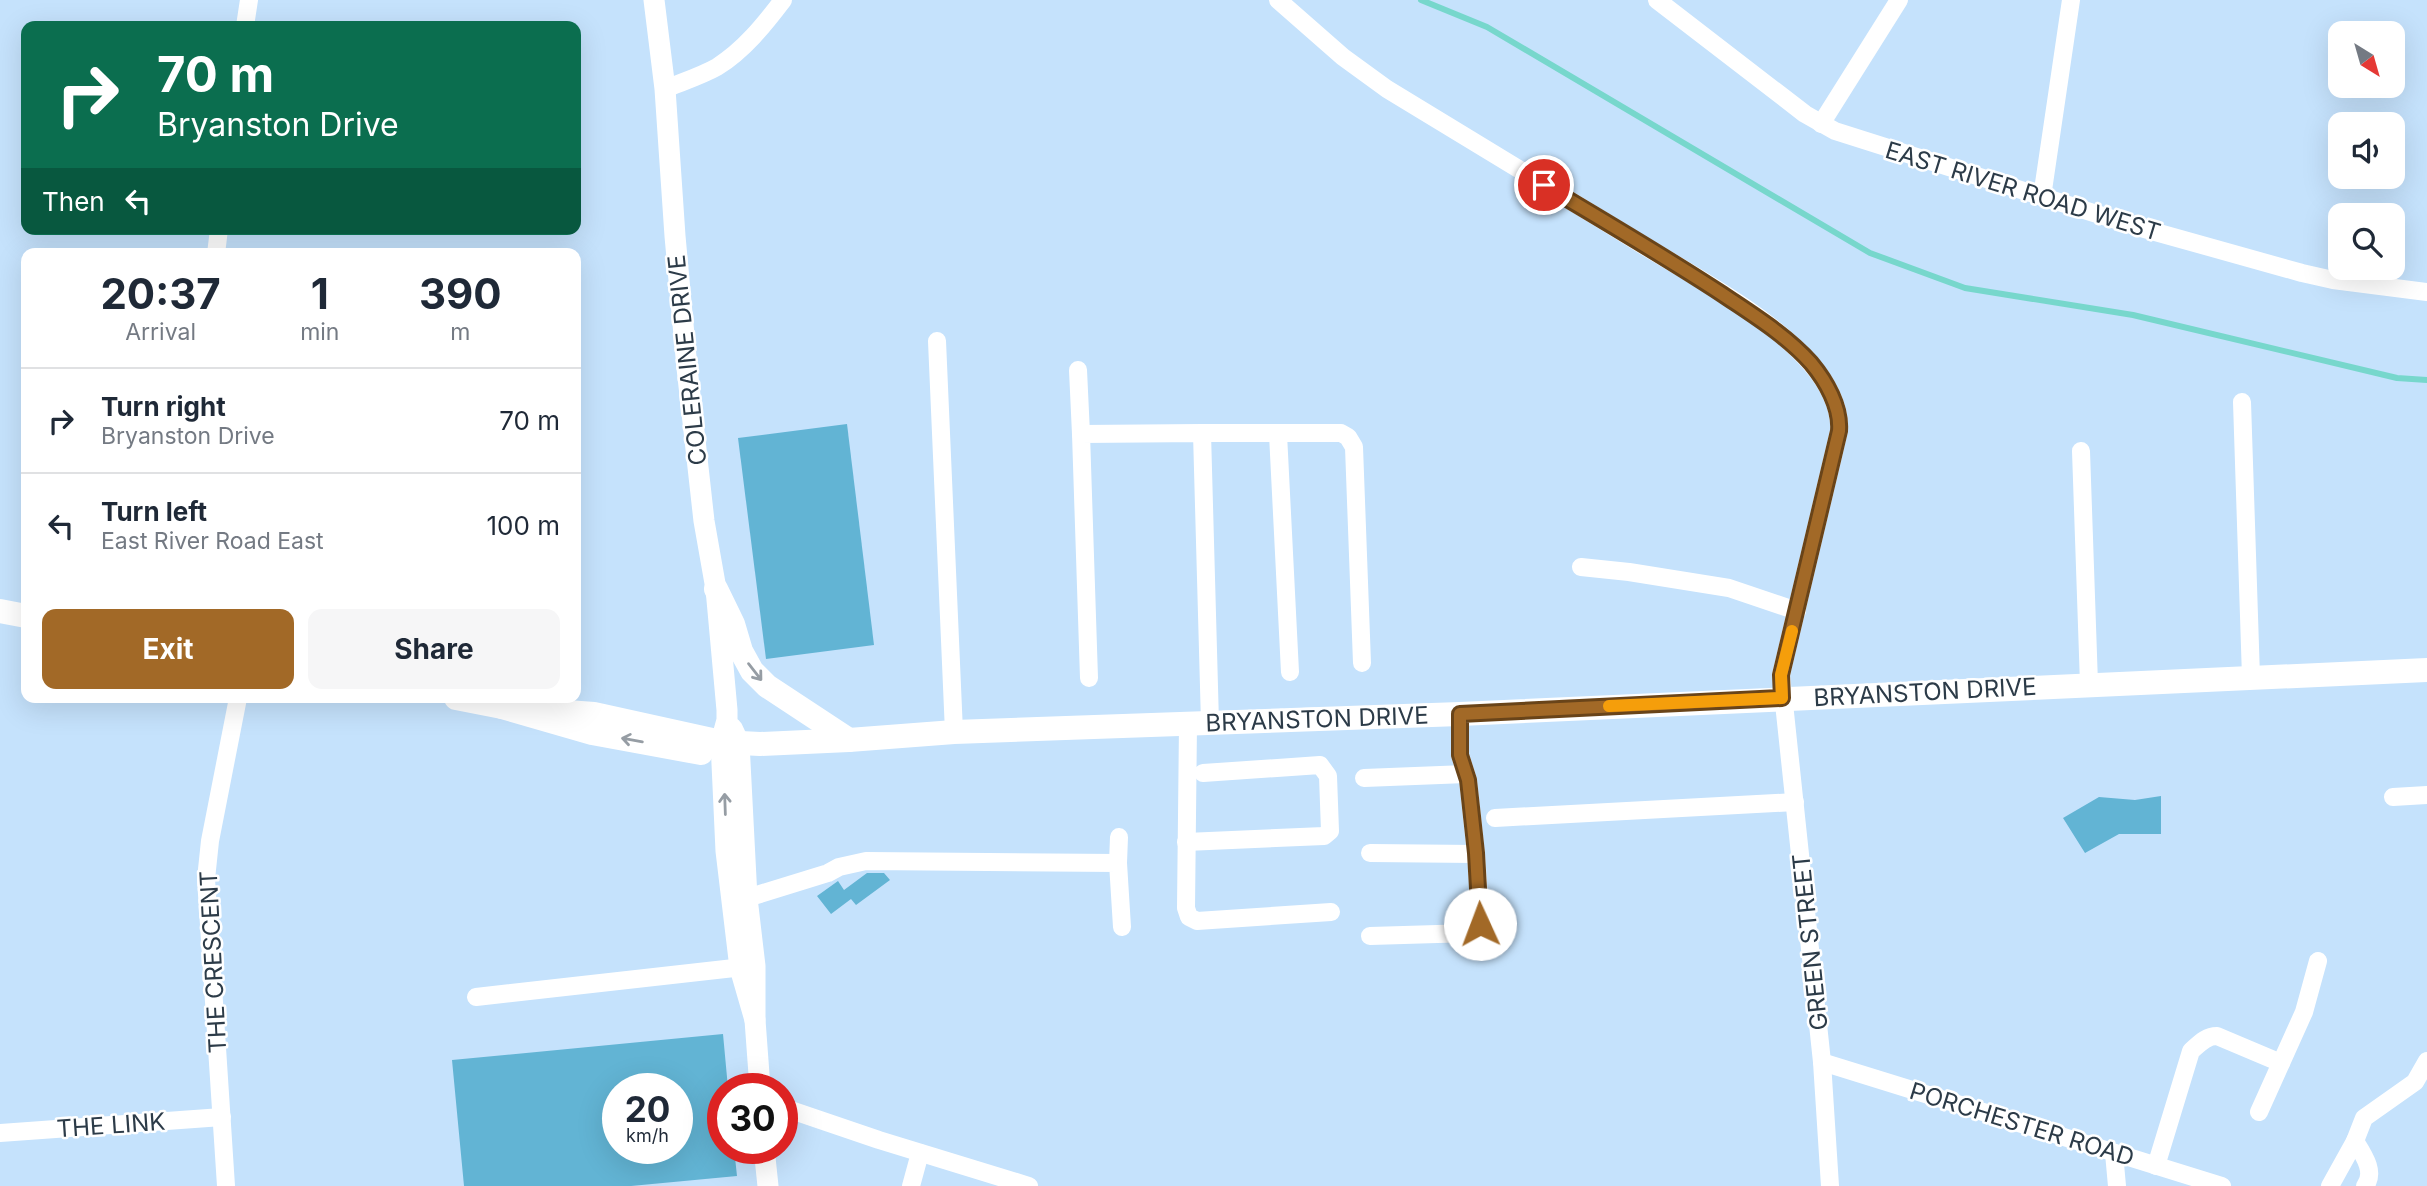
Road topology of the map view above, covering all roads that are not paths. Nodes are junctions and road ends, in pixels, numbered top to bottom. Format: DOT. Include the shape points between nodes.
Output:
graph roads {
  1 [pos="248,0"];
  2 [pos="654,0"];
  3 [pos="783,0"];
  4 [pos="1278,0"];
  5 [pos="1657,0"];
  6 [pos="1899,0"];
  7 [pos="2071,0"];
  8 [pos="246,21"];
  9 [pos="665,89"];
  10 [pos="1821,124"];
  11 [pos="2042,197"];
  12 [pos="2427,292"];
  13 [pos="937,341"];
  14 [pos="1078,370"];
  15 [pos="2242,402"];
  16 [pos="1202,433"];
  17 [pos="1080,434"];
  18 [pos="1278,434"];
  19 [pos="2081,451"];
  20 [pos="1581,567"];
  21 [pos="716,589"];
  22 [pos="0,611"];
  23 [pos="1797,611"];
  24 [pos="21,615"];
  25 [pos="1362,663"];
  26 [pos="2427,670"];
  27 [pos="1290,672"];
  28 [pos="2250,677"];
  29 [pos="1089,678"];
  30 [pos="2089,684"];
  31 [pos="1782,698"];
  32 [pos="237,703"];
  33 [pos="482,703"];
  34 [pos="1460,714"];
  35 [pos="1199,723"];
  36 [pos="1088,728"];
  37 [pos="954,732"];
  38 [pos="849,740"];
  39 [pos="730,744"];
  40 [pos="1203,773"];
  41 [pos="1466,774"];
  42 [pos="1364,778"];
  43 [pos="2427,795"];
  44 [pos="2393,797"];
  45 [pos="1795,802"];
  46 [pos="1495,818"];
  47 [pos="1119,837"];
  48 [pos="1186,842"];
  49 [pos="1370,853"];
  50 [pos="1476,853"];
  51 [pos="1118,863"];
  52 [pos="747,898"];
  53 [pos="1331,912"];
  54 [pos="742,922"];
  55 [pos="1122,927"];
  56 [pos="1370,936"];
  57 [pos="2318,961"];
  58 [pos="748,967"];
  59 [pos="476,998"];
  60 [pos="2427,1060"];
  61 [pos="1822,1062"];
  62 [pos="2281,1063"];
  63 [pos="759,1073"];
  64 [pos="2421,1079"];
  65 [pos="798,1112"];
  66 [pos="2259,1112"];
  67 [pos="222,1117"];
  68 [pos="0,1133"];
  69 [pos="2355,1141"];
  70 [pos="920,1153"];
  71 [pos="2114,1153"];
  72 [pos="766,1164"];
  73 [pos="2156,1166"];
  74 [pos="226,1186"];
  75 [pos="768,1186"];
  76 [pos="911,1186"];
  77 [pos="1029,1186"];
  78 [pos="1830,1186"];
  79 [pos="2118,1186"];
  80 [pos="2222,1186"];
  81 [pos="2330,1186"];
  82 [pos="2365,1186"];
  1 -- 8 [label="street"];
  2 -- 9 [label="street, COLERAINE DRIVE"];
  3 -- 9 [label="street" via="733,55"];
  4 -- 23 [label="street, GREEN STREET" via="1387,89 1702,281 1775,330 1811,364 1833,399 1840,424"];
  5 -- 10 [label="street, EAST RIVER ROAD WEST"];
  6 -- 10 [label="street"];
  7 -- 11 [label="street"];
  9 -- 21 [label="street, COLERAINE DRIVE" via="687,368"];
  10 -- 11 [label="street, EAST RIVER ROAD WEST"];
  11 -- 12 [label="street, EAST RIVER ROAD WEST" via="2302,273"];
  13 -- 37 [label="street"];
  14 -- 17 [label="street"];
  15 -- 28 [label="street"];
  16 -- 17 [label="street"];
  16 -- 18 [label="street"];
  16 -- 35 [label="street"];
  17 -- 29 [label="street"];
  18 -- 25 [label="street" via="1341,433 1354,447"];
  18 -- 27 [label="street"];
  19 -- 30 [label="street"];
  20 -- 23 [label="street" via="1729,588"];
  21 -- 38 [label="main road, one-way" via="752,671 767,686"];
  21 -- 39 [label="street, COLERAINE DRIVE"];
  22 -- 24 [label="main road"];
  23 -- 31 [label="street, GREEN STREET" via="1781,675"];
  26 -- 28 [label="main road, BRYANSTON DRIVE"];
  28 -- 30 [label="main road, BRYANSTON DRIVE"];
  30 -- 31 [label="main road, BRYANSTON DRIVE"];
  31 -- 34 [label="main road, BRYANSTON DRIVE"];
  31 -- 45 [label="street, GREEN STREET"];
  32 -- 67 [label="street, THE CRESCENT" via="206,880"];
  33 -- 39 [label="main road" via="592,733"];
  34 -- 35 [label="main road, BRYANSTON DRIVE"];
  34 -- 41 [label="street" via="1460,755"];
  35 -- 36 [label="main road, BRYANSTON DRIVE"];
  35 -- 48 [label="street"];
  36 -- 37 [label="main road, BRYANSTON DRIVE"];
  36 -- 39 [label="main road, BRYANSTON DRIVE" via="862,753"];
  37 -- 38 [label="main road, BRYANSTON DRIVE"];
  38 -- 39 [label="main road, BRYANSTON DRIVE"];
  39 -- 52 [label="street, COLERAINE DRIVE"];
  54 -- 39 [label="street, COLERAINE DRIVE, one-way" via="726,851"];
  40 -- 48 [label="street" via="1320,765 1328,776 1330,831 1324,836"];
  41 -- 42 [label="street"];
  41 -- 50 [label="street"];
  43 -- 44 [label="street"];
  45 -- 46 [label="street"];
  45 -- 61 [label="street, GREEN STREET"];
  47 -- 51 [label="street"];
  48 -- 53 [label="street" via="1186,908 1189,917 1197,921"];
  49 -- 50 [label="street"];
  50 -- 56 [label="street" via="1478,930"];
  51 -- 52 [label="street" via="866,861"];
  51 -- 55 [label="street"];
  52 -- 54 [label="street, COLERAINE DRIVE"];
  54 -- 58 [label="street, COLERAINE DRIVE"];
  57 -- 62 [label="street" via="2304,1012"];
  58 -- 59 [label="street"];
  58 -- 63 [label="street, COLERAINE DRIVE"];
  60 -- 64 [label="street"];
  61 -- 71 [label="street, PORCHESTER ROAD"];
  61 -- 78 [label="street, GREEN STREET"];
  62 -- 66 [label="street"];
  62 -- 73 [label="street" via="2217,1036 2201,1042 2191,1051"];
  64 -- 69 [label="street" via="2364,1118"];
  65 -- 70 [label="street"];
  67 -- 68 [label="street, THE LINK"];
  67 -- 74 [label="street, THE CRESCENT"];
  69 -- 81 [label="street"];
  69 -- 82 [label="street" via="2369,1168"];
  70 -- 76 [label="street"];
  70 -- 77 [label="street"];
  71 -- 73 [label="street, PORCHESTER ROAD"];
  71 -- 79 [label="street"];
  72 -- 75 [label="street"];
  73 -- 80 [label="street, PORCHESTER ROAD"];
}
